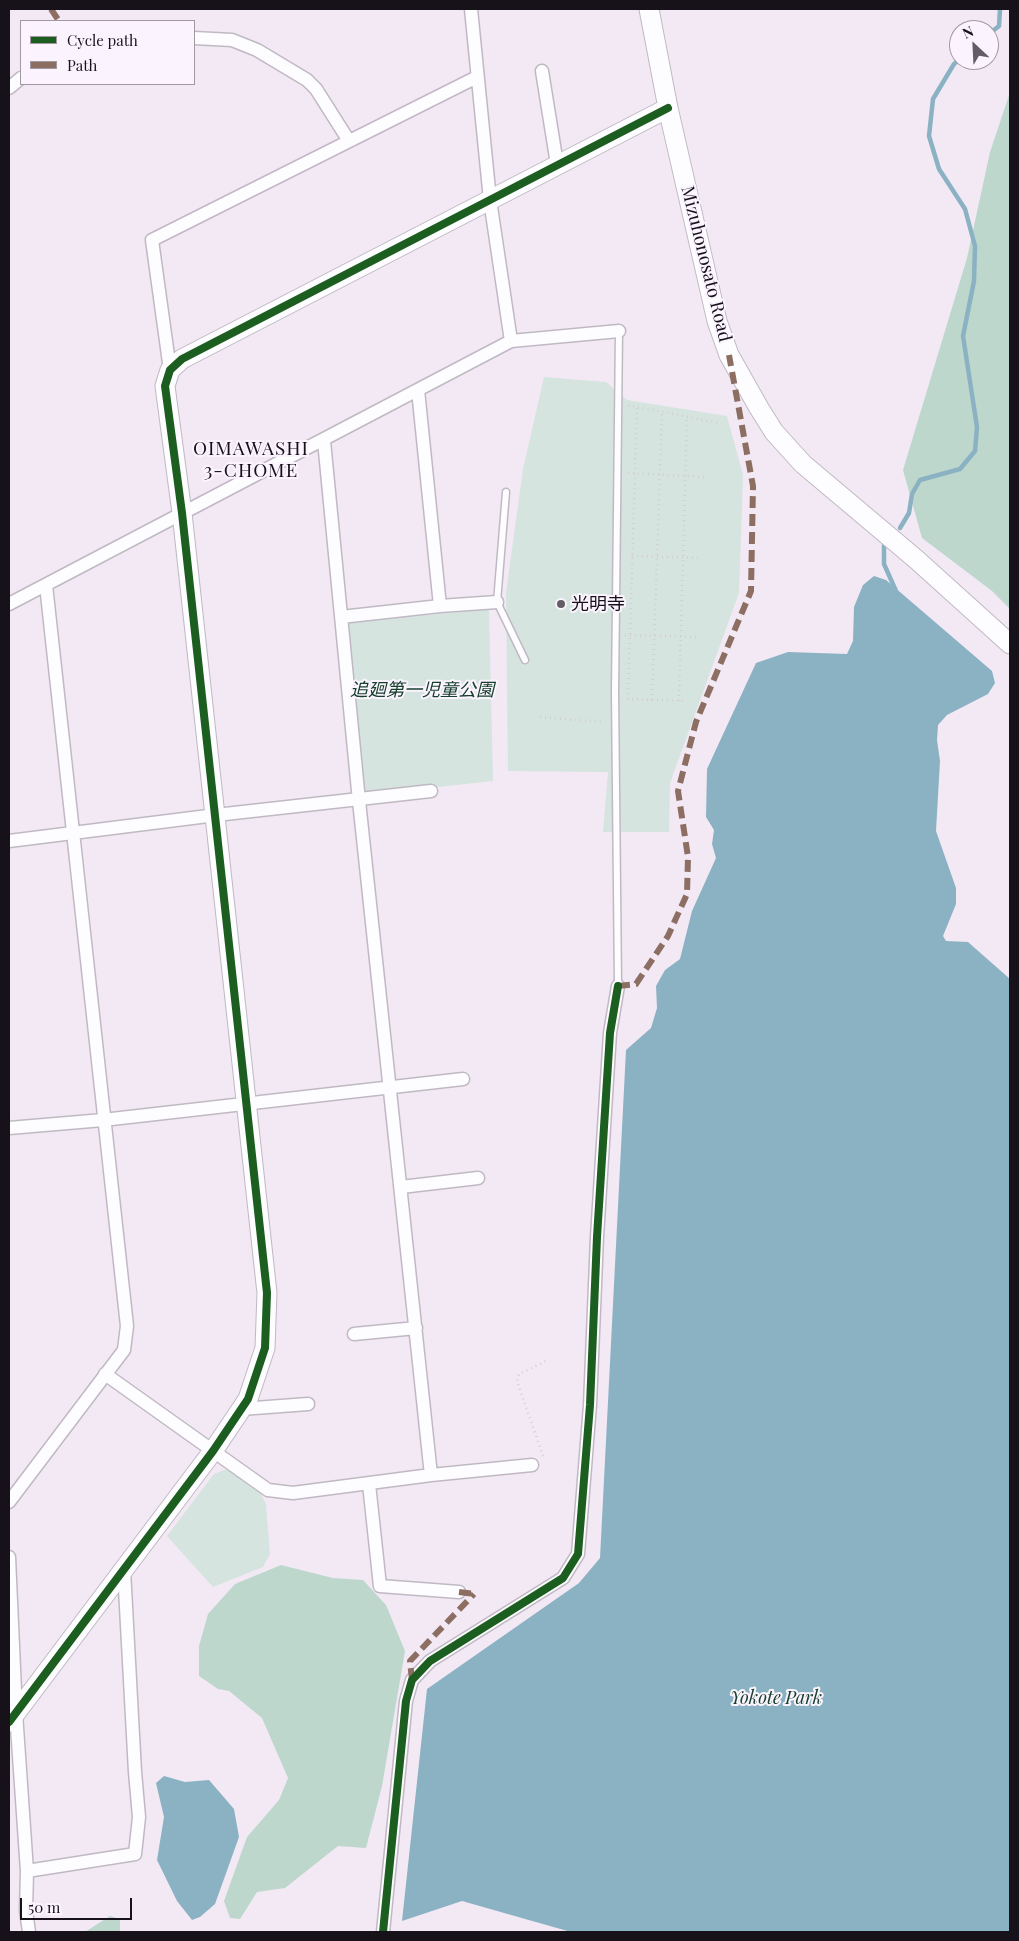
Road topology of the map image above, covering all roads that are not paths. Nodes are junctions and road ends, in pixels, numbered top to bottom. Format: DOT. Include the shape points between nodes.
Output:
graph roads {
  1 [pos="471,9"];
  2 [pos="649,9"];
  3 [pos="195,38"];
  4 [pos="542,71"];
  5 [pos="477,77"];
  6 [pos="20,79"];
  7 [pos="9,88"];
  8 [pos="668,108"];
  9 [pos="349,141"];
  10 [pos="557,164"];
  11 [pos="490,200"];
  12 [pos="619,331"];
  13 [pos="510,341"];
  14 [pos="170,370"];
  15 [pos="418,390"];
  16 [pos="324,441"];
  17 [pos="506,492"];
  18 [pos="182,513"];
  19 [pos="46,584"];
  20 [pos="497,602"];
  21 [pos="9,604"];
  22 [pos="440,606"];
  23 [pos="341,617"];
  24 [pos="1010,644"];
  25 [pos="525,660"];
  26 [pos="431,791"];
  27 [pos="359,800"];
  28 [pos="216,815"];
  29 [pos="74,833"];
  30 [pos="9,841"];
  31 [pos="618,986"];
  32 [pos="463,1079"];
  33 [pos="390,1086"];
  34 [pos="248,1102"];
  35 [pos="103,1120"];
  36 [pos="9,1128"];
  37 [pos="478,1178"];
  38 [pos="401,1187"];
  39 [pos="416,1328"];
  40 [pos="354,1334"];
  41 [pos="105,1374"];
  42 [pos="308,1404"];
  43 [pos="242,1408"];
  44 [pos="213,1451"];
  45 [pos="532,1465"];
  46 [pos="431,1475"];
  47 [pos="369,1484"];
  48 [pos="9,1502"];
  49 [pos="9,1557"];
  50 [pos="124,1570"];
  51 [pos="459,1592"];
  52 [pos="12,1718"];
  53 [pos="27,1871"];
  54 [pos="29,1932"];
  55 [pos="383,1932"];
  1 -- 5 [label="street"];
  2 -- 8 [label="street, Mizuhonosato Road"];
  3 -- 9 [label="street" via="232,40 257,50 307,80"];
  4 -- 10 [label="street"];
  5 -- 9 [label="street"];
  5 -- 11 [label="street"];
  6 -- 7 [label="street"];
  8 -- 10 [label="street"];
  8 -- 24 [label="street, Mizuhonosato Road" via="717,321 729,355 769,424 803,464 918,560"];
  9 -- 14 [label="street" via="152,240"];
  10 -- 11 [label="street"];
  11 -- 13 [label="street"];
  11 -- 14 [label="street" via="182,359"];
  12 -- 13 [label="street"];
  12 -- 31 [label="lane" via="616,474"];
  13 -- 15 [label="street"];
  14 -- 18 [label="street" via="165,386"];
  15 -- 16 [label="street"];
  15 -- 22 [label="street"];
  16 -- 18 [label="street"];
  16 -- 23 [label="street"];
  17 -- 20 [label="lane"];
  18 -- 19 [label="street"];
  18 -- 28 [label="street"];
  19 -- 21 [label="street"];
  19 -- 29 [label="street"];
  20 -- 22 [label="street"];
  20 -- 25 [label="lane"];
  22 -- 23 [label="street"];
  23 -- 27 [label="street"];
  26 -- 27 [label="street"];
  27 -- 28 [label="street"];
  27 -- 33 [label="street"];
  28 -- 29 [label="street"];
  28 -- 34 [label="street"];
  29 -- 30 [label="street"];
  29 -- 35 [label="street"];
  31 -- 55 [label="street" via="610,1033 590,1405 578,1554 563,1578 430,1661 412,1680 406,1701"];
  32 -- 33 [label="street"];
  33 -- 34 [label="street"];
  33 -- 38 [label="street"];
  34 -- 35 [label="street"];
  34 -- 43 [label="street" via="267,1293 265,1348"];
  35 -- 36 [label="street"];
  35 -- 41 [label="street" via="127,1326 124,1350"];
  37 -- 38 [label="street"];
  38 -- 39 [label="street"];
  39 -- 40 [label="street"];
  39 -- 46 [label="street"];
  41 -- 44 [label="street"];
  41 -- 48 [label="street"];
  42 -- 43 [label="street"];
  43 -- 44 [label="street"];
  44 -- 47 [label="street" via="268,1490 293,1493"];
  44 -- 50 [label="street"];
  45 -- 46 [label="street"];
  46 -- 47 [label="street"];
  47 -- 51 [label="street" via="380,1586"];
  49 -- 52 [label="street"];
  50 -- 52 [label="street"];
  50 -- 53 [label="street" via="139,1817 135,1854"];
  52 -- 53 [label="street"];
  53 -- 54 [label="street"];
}
